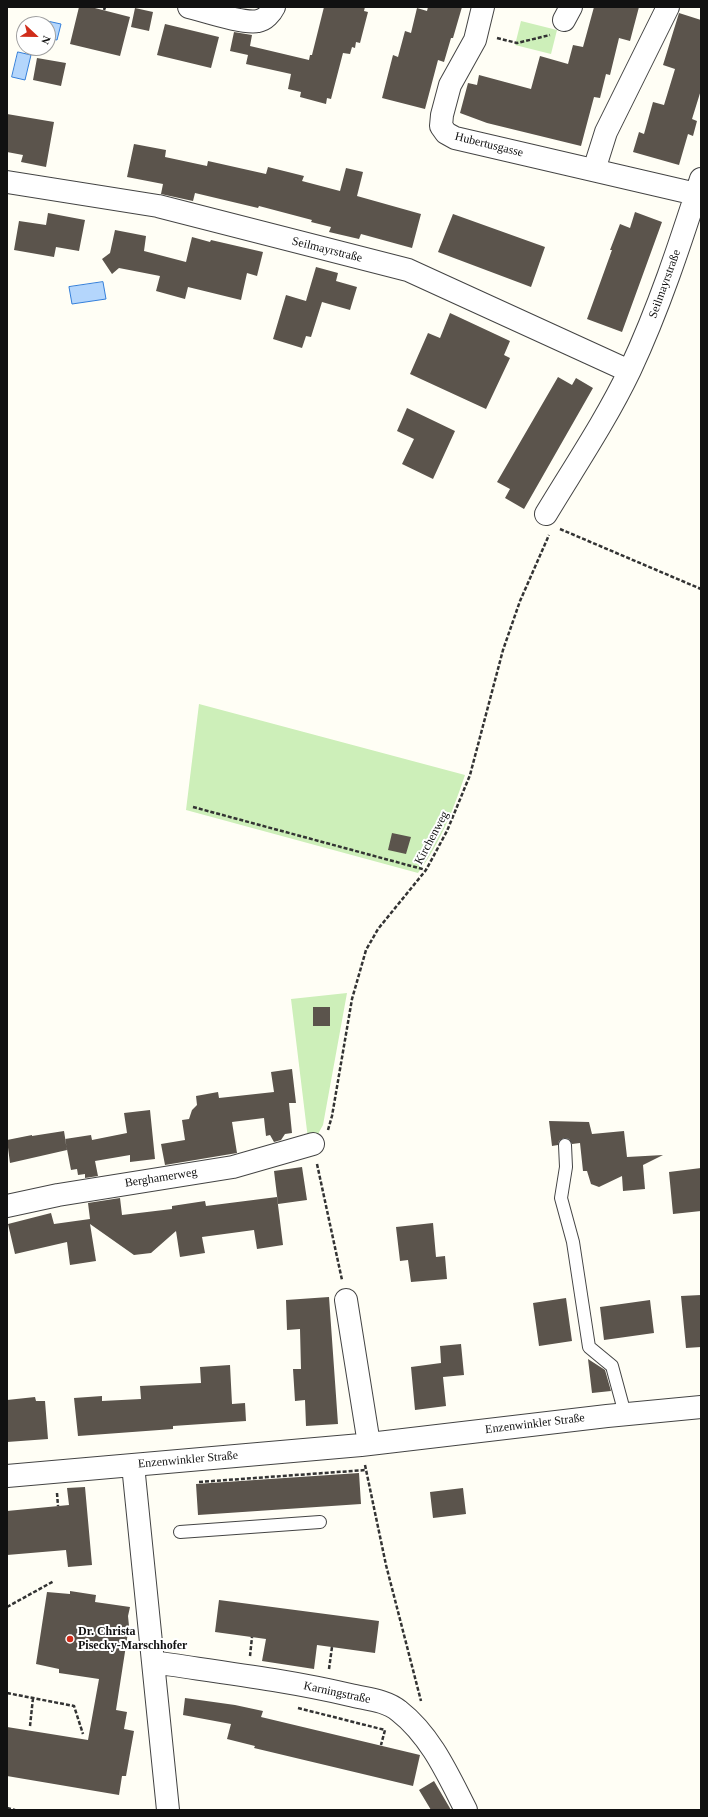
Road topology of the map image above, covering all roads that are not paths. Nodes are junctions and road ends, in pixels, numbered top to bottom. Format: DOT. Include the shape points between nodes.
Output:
graph roads {
  1 [pos="189,7"];
  2 [pos="274,7"];
  3 [pos="483,7"];
  4 [pos="668,7"];
  5 [pos="594,170"];
  6 [pos="7,182"];
  7 [pos="699,187"];
  8 [pos="629,371"];
  9 [pos="551,525"];
  10 [pos="313,1144"];
  11 [pos="565,1144"];
  12 [pos="7,1206"];
  13 [pos="346,1300"];
  14 [pos="701,1407"];
  15 [pos="625,1414"];
  16 [pos="365,1445"];
  17 [pos="133,1465"];
  18 [pos="7,1476"];
  19 [pos="320,1522"];
  20 [pos="180,1532"];
  21 [pos="153,1662"];
  22 [pos="168,1810"];
  23 [pos="466,1810"];
  1 -- 2 [label="street" via="258,22 266,18"];
  3 -- 5 [label="street, Hubertusgasse" via="475,40 450,85 441,126 446,133 455,138"];
  4 -- 5 [label="street" via="606,132"];
  5 -- 7 [label="street, Hubertusgasse"];
  6 -- 8 [label="street, Seilmayrstraße" via="158,206 408,270"];
  7 -- 8 [label="street, Seilmayrstraße" via="672,270"];
  8 -- 9 [label="street, Seilmayrstraße"];
  10 -- 12 [label="street, Berghamerweg" via="233,1167 58,1195"];
  11 -- 15 [label="lane" via="566,1167 561,1198 574,1249 589,1347 612,1366"];
  13 -- 16 [label="street"];
  14 -- 15 [label="street, Enzenwinkler Straße"];
  15 -- 16 [label="street, Enzenwinkler Straße"];
  16 -- 17 [label="street, Enzenwinkler Straße"];
  17 -- 18 [label="street, Enzenwinkler Straße"];
  17 -- 21 [label="street"];
  19 -- 20 [label="lane"];
  21 -- 22 [label="street"];
  21 -- 23 [label="street, Karningstraße" via="325,1689 388,1704 399,1711 426,1739"];
}
